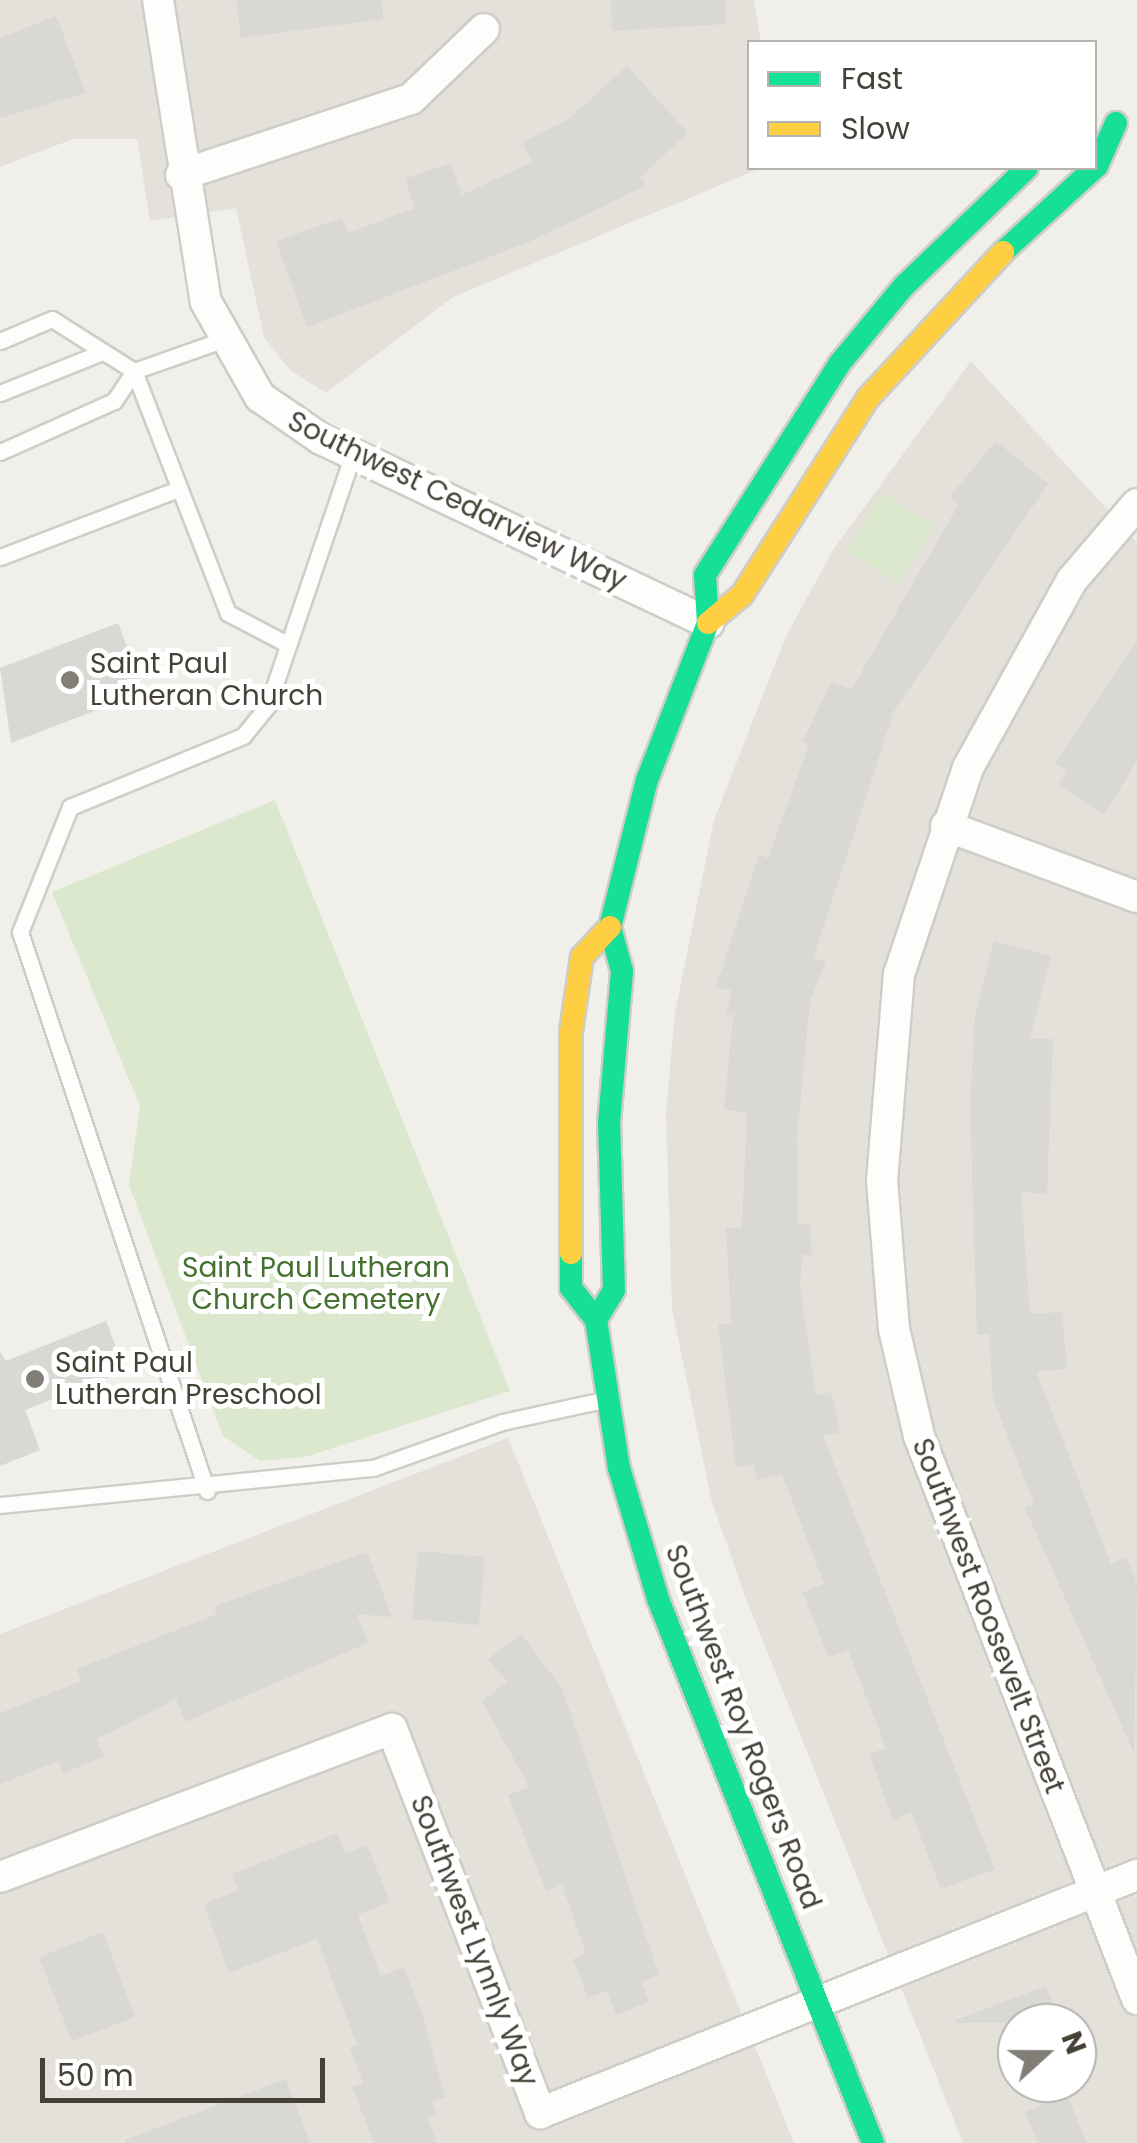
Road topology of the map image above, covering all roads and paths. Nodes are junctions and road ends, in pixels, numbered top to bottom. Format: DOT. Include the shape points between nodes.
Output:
graph roads {
  1 [pos="158,0"];
  2 [pos="484,29"];
  3 [pos="1137,109"];
  4 [pos="1105,125"];
  5 [pos="1097,166"];
  6 [pos="1025,170"];
  7 [pos="1093,170"];
  8 [pos="181,175"];
  9 [pos="222,340"];
  10 [pos="0,341"];
  11 [pos="100,352"];
  12 [pos="134,371"];
  13 [pos="0,393"];
  14 [pos="0,452"];
  15 [pos="352,454"];
  16 [pos="178,489"];
  17 [pos="1137,504"];
  18 [pos="0,557"];
  19 [pos="708,623"];
  20 [pos="283,642"];
  21 [pos="946,826"];
  22 [pos="1137,898"];
  23 [pos="610,928"];
  24 [pos="596,1320"];
  25 [pos="607,1399"];
  26 [pos="207,1492"];
  27 [pos="0,1505"];
  28 [pos="1137,1875"];
  29 [pos="0,1877"];
  30 [pos="1094,1892"];
  31 [pos="1137,2000"];
  32 [pos="817,2002"];
  33 [pos="873,2143"];
  1 -- 8 [label="street, Southwest Cedarview Way"];
  2 -- 8 [label="street" via="411,98"];
  3 -- 4 [label="main road, Southwest Roy Rogers Road"];
  4 -- 5 [label="main road, Southwest Roy Rogers Road"];
  6 -- 19 [label="main road, Southwest Roy Rogers Road" via="904,286 794,424 705,575"];
  7 -- 19 [label="main road, Southwest Roy Rogers Road" via="956,295 868,398 742,595"];
  8 -- 9 [label="street, Southwest Cedarview Way"];
  9 -- 12 [label="lane"];
  9 -- 15 [label="street, Southwest Cedarview Way" via="272,407"];
  10 -- 11 [label="lane" via="52,320"];
  11 -- 12 [label="lane"];
  11 -- 13 [label="lane"];
  12 -- 14 [label="lane" via="114,401"];
  12 -- 16 [label="lane"];
  15 -- 19 [label="street, Southwest Cedarview Way"];
  15 -- 20 [label="lane"];
  16 -- 18 [label="lane"];
  16 -- 20 [label="lane" via="228,613"];
  17 -- 21 [label="street, Southwest Roosevelt Street" via="1045,622 991,716"];
  19 -- 23 [label="main road, Southwest Roy Rogers Road" via="647,780"];
  20 -- 26 [label="lane" via="268,705 243,736 70,807 20,932"];
  21 -- 22 [label="street"];
  21 -- 30 [label="street, Southwest Roosevelt Street" via="910,926 886,1061 883,1227 894,1330 945,1512"];
  23 -- 24 [label="main road, Southwest Roy Rogers Road" via="622,971 609,1122 614,1290"];
  23 -- 24 [label="main road, Southwest Roy Rogers Road" via="582,956 566,1118 571,1288"];
  24 -- 25 [label="main road, Southwest Roy Rogers Road"];
  25 -- 26 [label="lane" via="502,1422 373,1468"];
  25 -- 32 [label="main road, Southwest Roy Rogers Road" via="658,1598"];
  26 -- 27 [label="lane"];
  28 -- 30 [label="street, Southwest Lynnly Way"];
  29 -- 32 [label="street, Southwest Lynnly Way" via="392,1729 540,2113"];
  30 -- 31 [label="street, Southwest Roosevelt Street"];
  30 -- 32 [label="street, Southwest Lynnly Way"];
  32 -- 33 [label="main road, Southwest Roy Rogers Road"];
}
